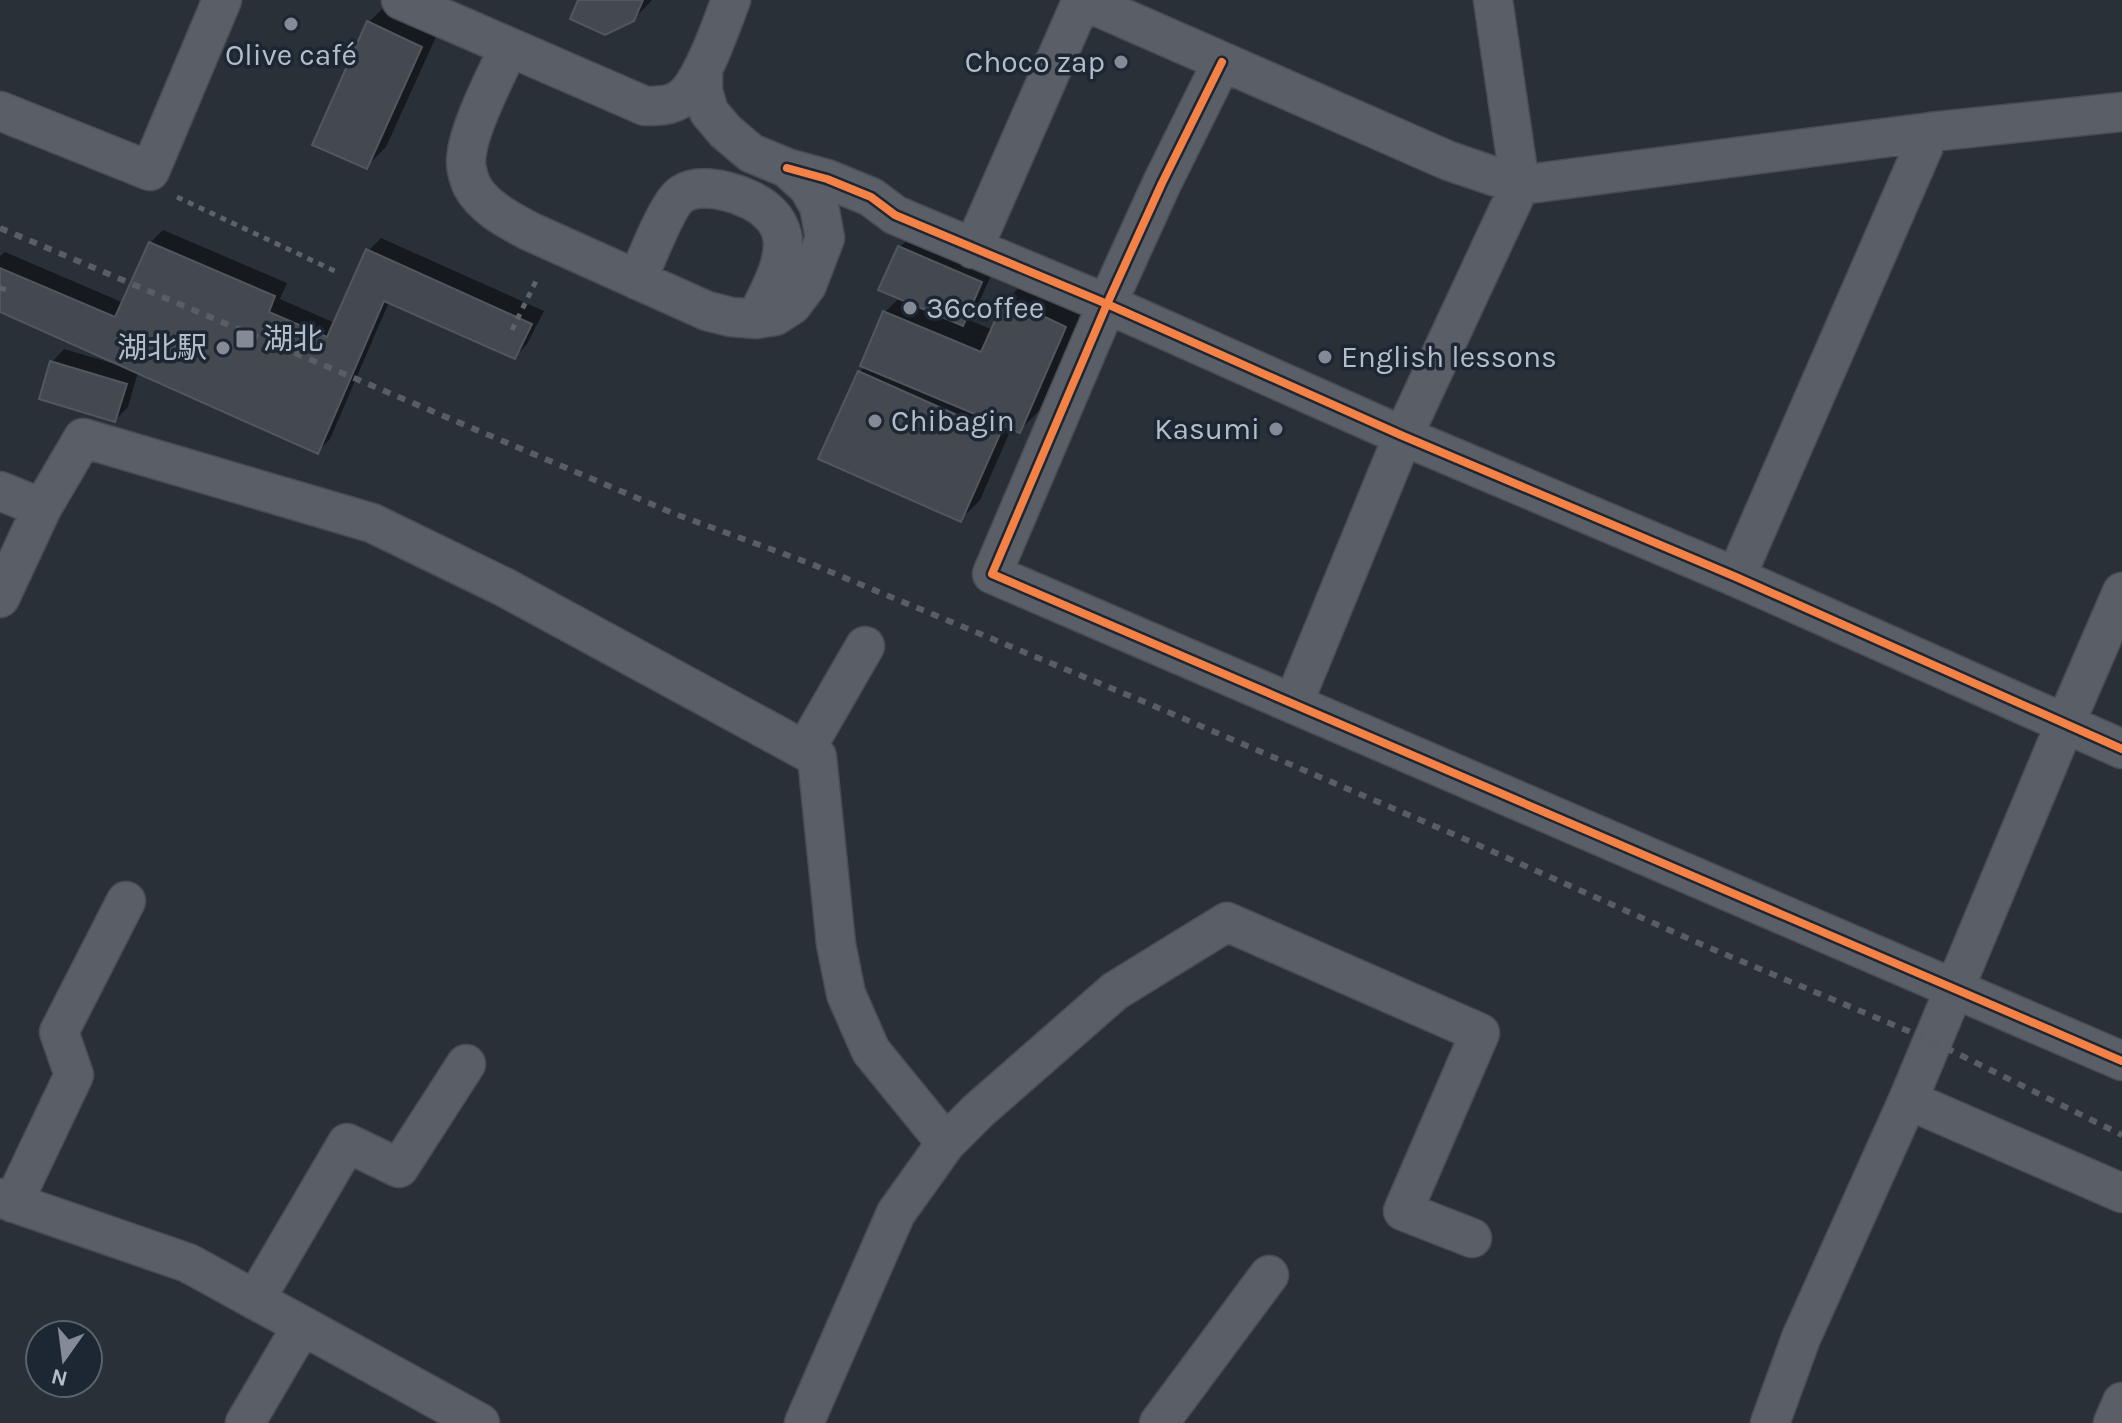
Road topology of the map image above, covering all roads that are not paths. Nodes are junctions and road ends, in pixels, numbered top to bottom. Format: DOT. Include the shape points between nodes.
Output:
graph roads {
  1 [pos="222,0"];
  2 [pos="401,0"];
  3 [pos="731,0"];
  4 [pos="1082,0"];
  5 [pos="1493,0"];
  6 [pos="509,47"];
  7 [pos="1222,62"];
  8 [pos="703,68"];
  9 [pos="0,111"];
  10 [pos="2122,112"];
  11 [pos="1930,132"];
  12 [pos="787,168"];
  13 [pos="1520,185"];
  14 [pos="895,215"];
  15 [pos="825,238"];
  16 [pos="973,249"];
  17 [pos="637,280"];
  18 [pos="1107,304"];
  19 [pos="756,319"];
  20 [pos="1403,436"];
  21 [pos="0,491"];
  22 [pos="42,508"];
  23 [pos="1736,577"];
  24 [pos="2122,592"];
  25 [pos="0,598"];
  26 [pos="865,646"];
  27 [pos="1293,704"];
  28 [pos="2065,724"];
  29 [pos="2122,749"];
  30 [pos="805,750"];
  31 [pos="126,901"];
  32 [pos="1955,988"];
  33 [pos="2122,1061"];
  34 [pos="466,1064"];
  35 [pos="1908,1100"];
  36 [pos="946,1143"];
  37 [pos="2122,1193"];
  38 [pos="6,1200"];
  39 [pos="1472,1238"];
  40 [pos="1269,1275"];
  41 [pos="255,1300"];
  42 [pos="302,1326"];
  43 [pos="2122,1402"];
  44 [pos="476,1422"];
  45 [pos="245,1423"];
  46 [pos="804,1423"];
  47 [pos="1159,1423"];
  48 [pos="1770,1423"];
  49 [pos="2113,1423"];
  1 -- 9 [label="street" via="150,171"];
  2 -- 6 [label="street"];
  3 -- 8 [label="street"];
  4 -- 7 [label="street"];
  4 -- 16 [label="street"];
  5 -- 13 [label="street"];
  6 -- 8 [label="street" via="645,106 681,99"];
  6 -- 17 [label="street" via="470,135 466,163 472,186 502,216"];
  7 -- 13 [label="street" via="1449,161"];
  7 -- 18 [label="street"];
  8 -- 12 [label="street" via="709,112 751,153"];
  10 -- 11 [label="street"];
  11 -- 13 [label="street"];
  11 -- 23 [label="street"];
  12 -- 14 [label="street" via="871,197"];
  12 -- 15 [label="street" via="819,206"];
  13 -- 20 [label="street"];
  14 -- 15 [label="street" via="870,214"];
  14 -- 16 [label="street"];
  15 -- 19 [label="street" via="807,285 792,305 775,316"];
  16 -- 18 [label="street"];
  17 -- 19 [label="street" via="707,311"];
  17 -- 19 [label="street" via="680,194 719,189 767,210 780,227 779,266"];
  18 -- 20 [label="street"];
  18 -- 27 [label="street" via="992,574"];
  20 -- 23 [label="street"];
  20 -- 27 [label="street"];
  21 -- 22 [label="street"];
  22 -- 25 [label="street"];
  22 -- 30 [label="street" via="83,438 372,523 504,587"];
  23 -- 28 [label="street"];
  24 -- 28 [label="street"];
  26 -- 30 [label="street"];
  27 -- 32 [label="street"];
  28 -- 29 [label="street"];
  28 -- 32 [label="street"];
  30 -- 36 [label="street" via="817,757 846,994 871,1051"];
  31 -- 38 [label="street" via="59,1032 74,1075"];
  32 -- 33 [label="street"];
  32 -- 35 [label="street"];
  34 -- 41 [label="street" via="399,1168 347,1143"];
  35 -- 37 [label="street"];
  35 -- 48 [label="street" via="1801,1338"];
  36 -- 39 [label="street" via="1115,991 1227,922 1480,1033 1403,1211"];
  36 -- 46 [label="street" via="896,1213"];
  38 -- 41 [label="street" via="188,1263"];
  40 -- 47 [label="street"];
  41 -- 42 [label="street"];
  42 -- 44 [label="street"];
  42 -- 45 [label="street"];
  43 -- 49 [label="street"];
}
